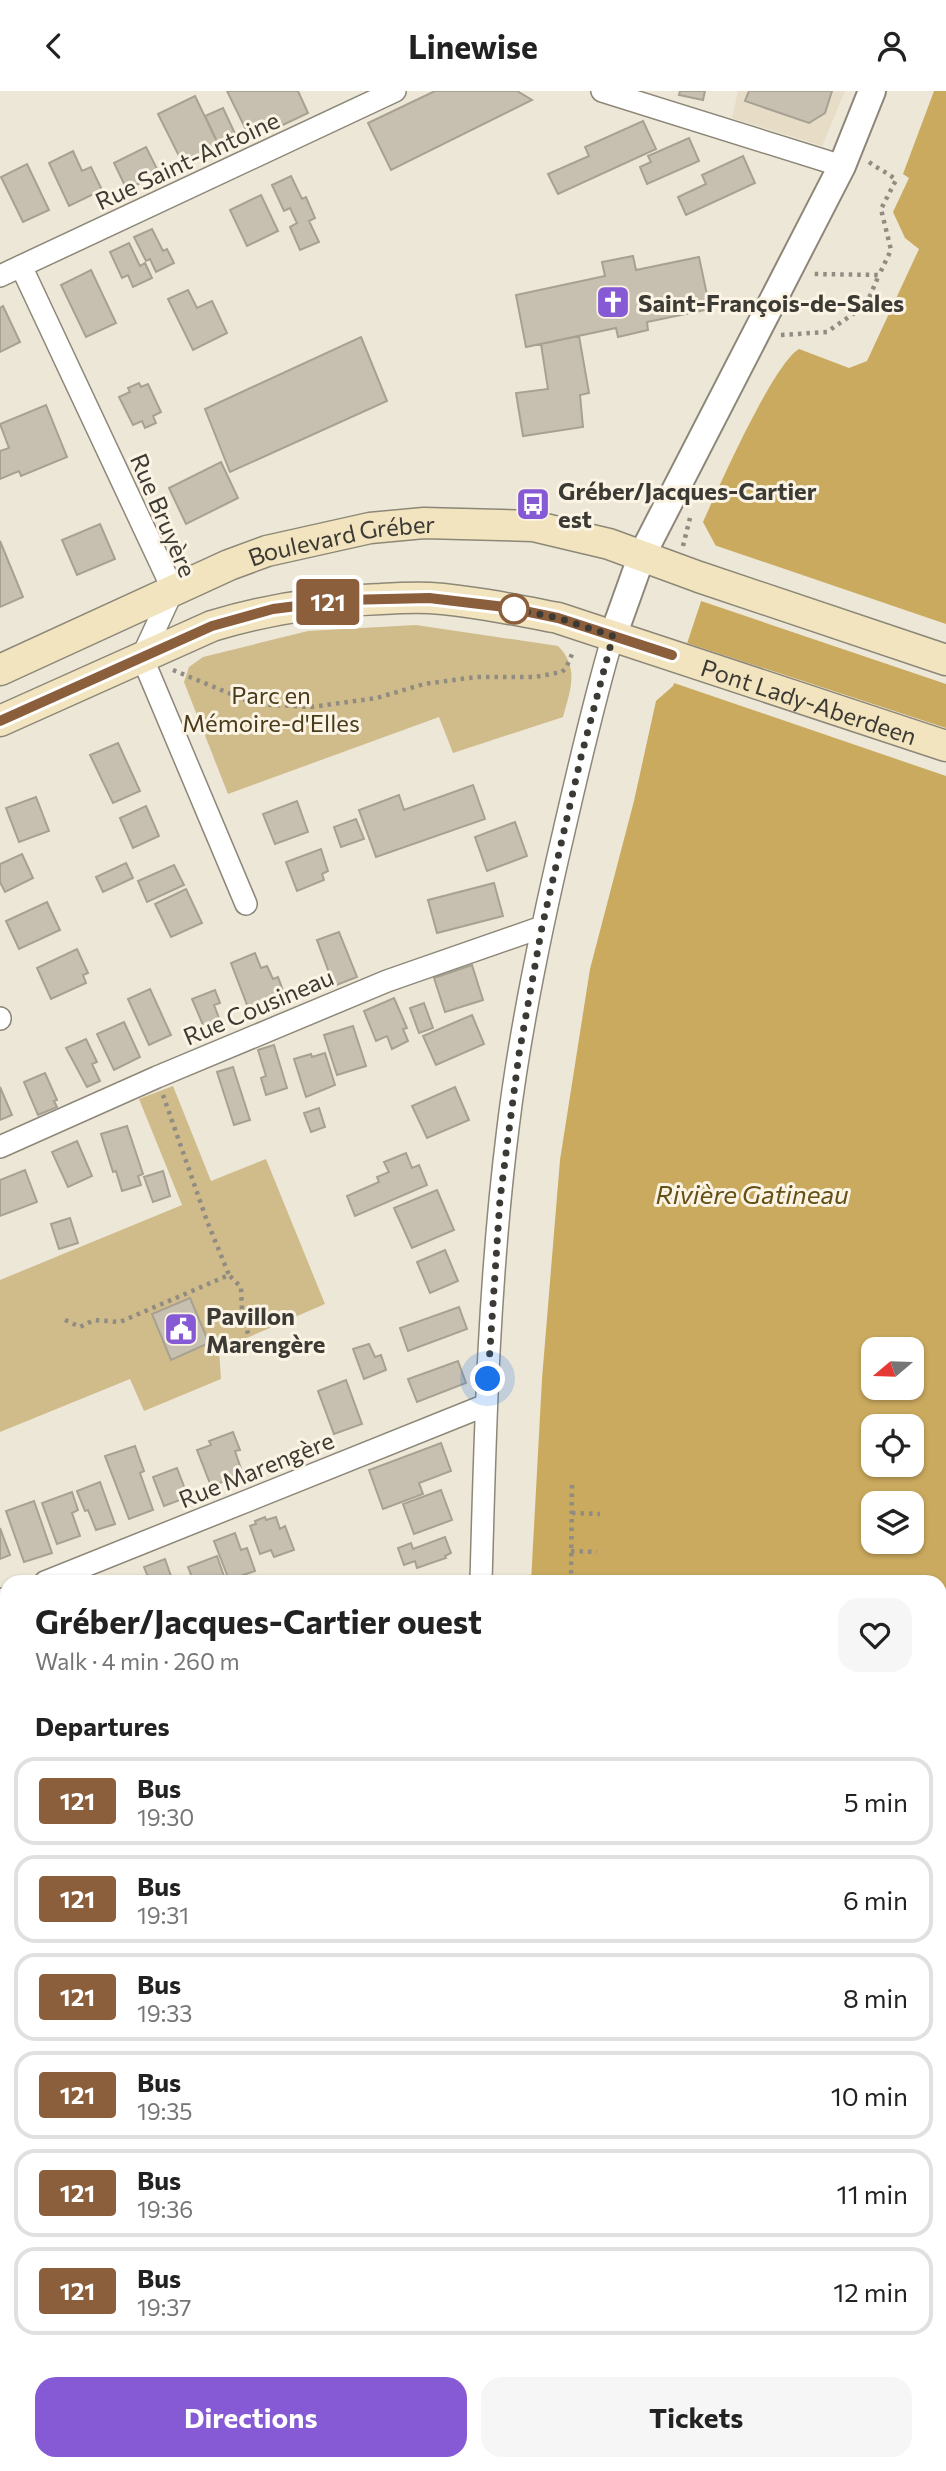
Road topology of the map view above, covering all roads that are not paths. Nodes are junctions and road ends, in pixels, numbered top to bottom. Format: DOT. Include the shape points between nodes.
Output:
graph roads {
  1 [pos="395,91"];
  2 [pos="602,91"];
  3 [pos="872,91"];
  4 [pos="842,166"];
  5 [pos="21,266"];
  6 [pos="0,276"];
  7 [pos="642,555"];
  8 [pos="173,590"];
  9 [pos="613,636"];
  10 [pos="946,660"];
  11 [pos="156,662"];
  12 [pos="0,670"];
  13 [pos="0,721"];
  14 [pos="946,746"];
  15 [pos="246,904"];
  16 [pos="542,927"];
  17 [pos="0,1147"];
  18 [pos="486,1405"];
  19 [pos="63,1575"];
  20 [pos="481,1575"];
  1 -- 5 [label="street, Rue Saint-Antoine"];
  2 -- 4 [label="street"];
  3 -- 4 [label="street"];
  4 -- 7 [label="street"];
  5 -- 6 [label="street, Rue Saint-Antoine"];
  5 -- 8 [label="street, Rue Bruyère"];
  7 -- 8 [label="main road, Boulevard Gréber" via="533,526 424,523 370,528 267,551"];
  7 -- 9 [label="street"];
  7 -- 10 [label="main road, Boulevard Gréber"];
  8 -- 11 [label="street, Rue Bruyère"];
  8 -- 12 [label="main road, Boulevard Gréber"];
  9 -- 11 [label="main road" via="505,607 429,598 344,600 273,609 212,626"];
  9 -- 14 [label="main road, Pont Lady-Aberdeen"];
  9 -- 16 [label="street"];
  11 -- 13 [label="main road"];
  11 -- 15 [label="street"];
  16 -- 17 [label="street, Rue Cousineau" via="387,981"];
  16 -- 18 [label="street" via="508,1127"];
  18 -- 19 [label="street, Rue Marengère"];
  18 -- 20 [label="street"];
}
